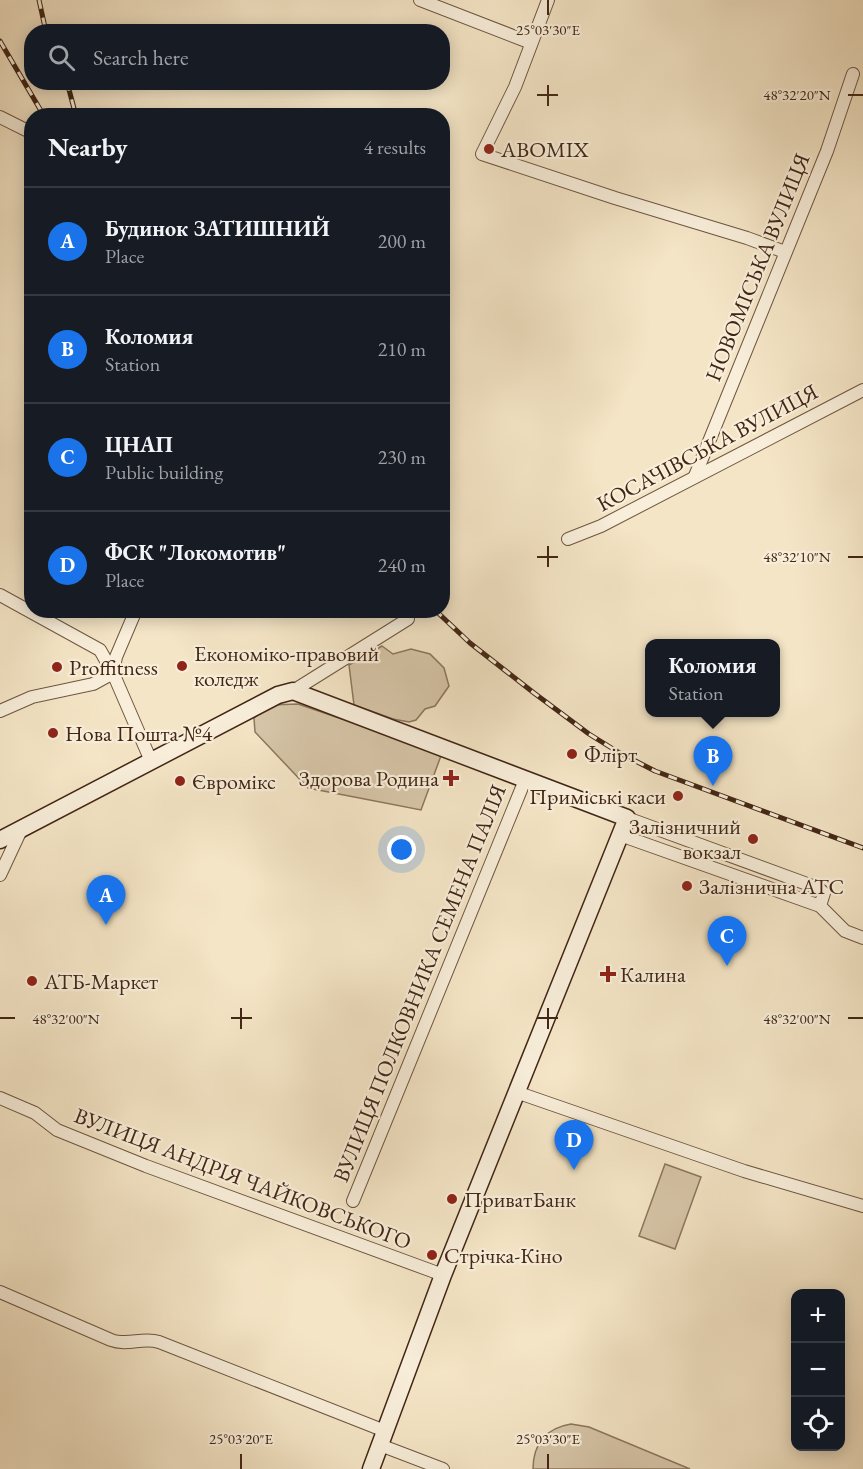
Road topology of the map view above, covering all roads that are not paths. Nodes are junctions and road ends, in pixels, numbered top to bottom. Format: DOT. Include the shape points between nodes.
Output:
graph roads {
  1 [pos="420,0"];
  2 [pos="548,0"];
  3 [pos="531,43"];
  4 [pos="853,74"];
  5 [pos="0,117"];
  6 [pos="24,129"];
  7 [pos="785,252"];
  8 [pos="863,390"];
  9 [pos="695,476"];
  10 [pos="568,539"];
  11 [pos="0,595"];
  12 [pos="24,608"];
  13 [pos="43,618"];
  14 [pos="133,618"];
  15 [pos="408,619"];
  16 [pos="113,674"];
  17 [pos="293,691"];
  18 [pos="0,711"];
  19 [pos="151,761"];
  20 [pos="525,780"];
  21 [pos="627,818"];
  22 [pos="21,830"];
  23 [pos="621,835"];
  24 [pos="0,840"];
  25 [pos="1,867"];
  26 [pos="820,906"];
  27 [pos="863,938"];
  28 [pos="516,1092"];
  29 [pos="0,1098"];
  30 [pos="353,1202"];
  31 [pos="863,1206"];
  32 [pos="443,1275"];
  33 [pos="0,1292"];
  34 [pos="383,1438"];
  35 [pos="371,1469"];
  36 [pos="443,1469"];
  1 -- 3 [label="street"];
  2 -- 3 [label="street"];
  3 -- 7 [label="street" via="515,87 482,154"];
  4 -- 7 [label="street, НОВОМІСЬКА ВУЛИЦЯ"];
  5 -- 6 [label="street"];
  7 -- 9 [label="street, НОВОМІСЬКА ВУЛИЦЯ"];
  8 -- 9 [label="street, КОСАЧІВСЬКА ВУЛИЦЯ"];
  9 -- 10 [label="street, КОСАЧІВСЬКА ВУЛИЦЯ" via="601,526"];
  11 -- 12 [label="street"];
  13 -- 16 [label="street" via="95,646"];
  14 -- 16 [label="street"];
  15 -- 17 [label="street"];
  16 -- 18 [label="street" via="93,684 32,697"];
  16 -- 19 [label="street"];
  17 -- 19 [label="street" via="278,695"];
  17 -- 20 [label="street"];
  19 -- 22 [label="street"];
  20 -- 21 [label="street"];
  20 -- 30 [label="street, ВУЛИЦЯ ПОЛКОВНИКА СЕМЕНА ПАЛІЯ"];
  21 -- 23 [label="street"];
  21 -- 26 [label="street" via="818,888 824,893"];
  22 -- 24 [label="street"];
  22 -- 25 [label="street"];
  23 -- 26 [label="street"];
  23 -- 28 [label="street"];
  26 -- 27 [label="street" via="845,931"];
  28 -- 31 [label="street" via="744,1171"];
  28 -- 32 [label="street"];
  29 -- 32 [label="street, ВУЛИЦЯ АНДРІЯ ЧАЙКОВСЬКОГО" via="35,1113 57,1130 112,1152"];
  32 -- 34 [label="street"];
  33 -- 34 [label="street" via="111,1340 159,1342"];
  34 -- 35 [label="street"];
  34 -- 36 [label="street"];
}
